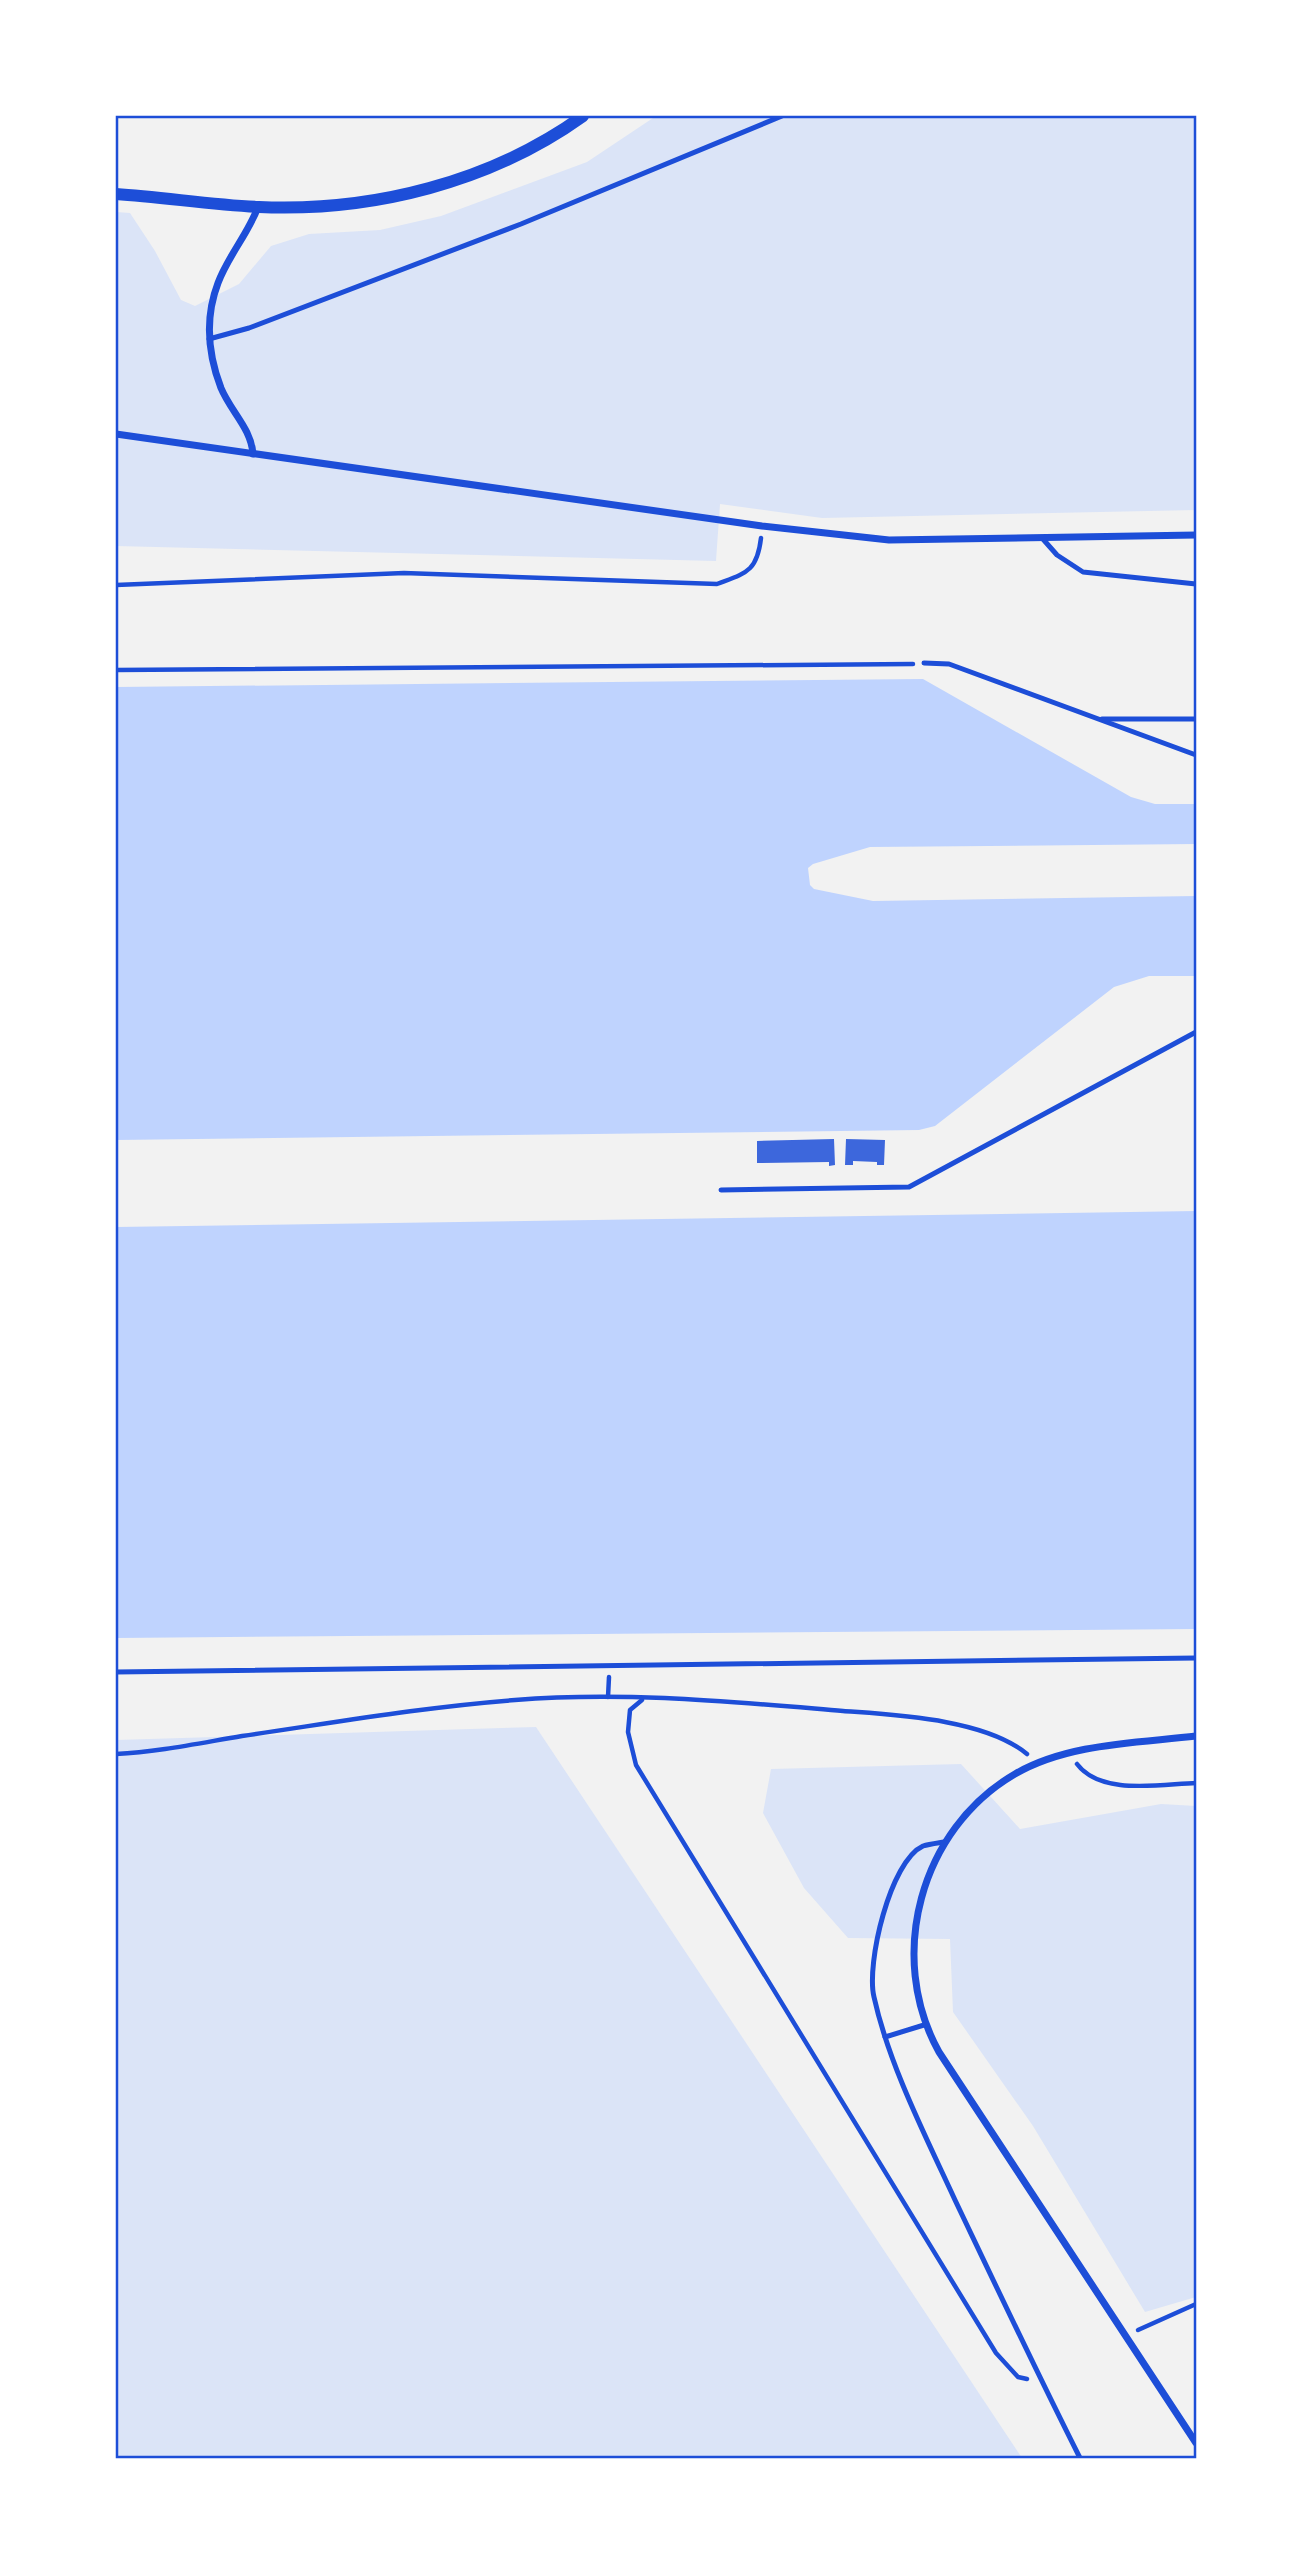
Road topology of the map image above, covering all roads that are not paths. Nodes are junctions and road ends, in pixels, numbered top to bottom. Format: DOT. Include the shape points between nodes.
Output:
graph roads {
  1 [pos="583,116"];
  2 [pos="782,116"];
  3 [pos="116,194"];
  4 [pos="258,207"];
  5 [pos="209,339"];
  6 [pos="116,434"];
  7 [pos="253,454"];
  8 [pos="1040,535"];
  9 [pos="1196,535"];
  10 [pos="1196,584"];
  11 [pos="924,663"];
  12 [pos="1097,719"];
  13 [pos="1196,719"];
  14 [pos="1196,755"];
  15 [pos="1196,1032"];
  16 [pos="721,1190"];
  17 [pos="1196,1658"];
  18 [pos="116,1672"];
  19 [pos="1196,1736"];
  20 [pos="944,1842"];
  21 [pos="924,2025"];
  22 [pos="886,2037"];
  23 [pos="1196,2443"];
  24 [pos="1080,2459"];
  1 -- 4 [label="street" via="489,166 403,196 360,204"];
  2 -- 5 [label="lane" via="521,224 249,328"];
  3 -- 4 [label="street"];
  4 -- 5 [label="street" via="218,281"];
  5 -- 7 [label="street" via="215,373 228,404 252,438"];
  6 -- 7 [label="street"];
  7 -- 8 [label="street" via="889,540"];
  8 -- 9 [label="street"];
  8 -- 10 [label="lane" via="1057,555 1083,572"];
  11 -- 12 [label="lane" via="949,664"];
  12 -- 13 [label="lane"];
  12 -- 14 [label="lane"];
  15 -- 16 [label="lane" via="909,1187"];
  17 -- 18 [label="lane"];
  19 -- 20 [label="street" via="1038,1763 977,1803"];
  20 -- 21 [label="street" via="922,1890 913,1940 914,1980"];
  20 -- 22 [label="lane" via="921,1847 884,1907 873,1956 873,1995"];
  21 -- 22 [label="lane"];
  21 -- 23 [label="street" via="994,2139"];
  22 -- 24 [label="lane" via="927,2139"];
}
